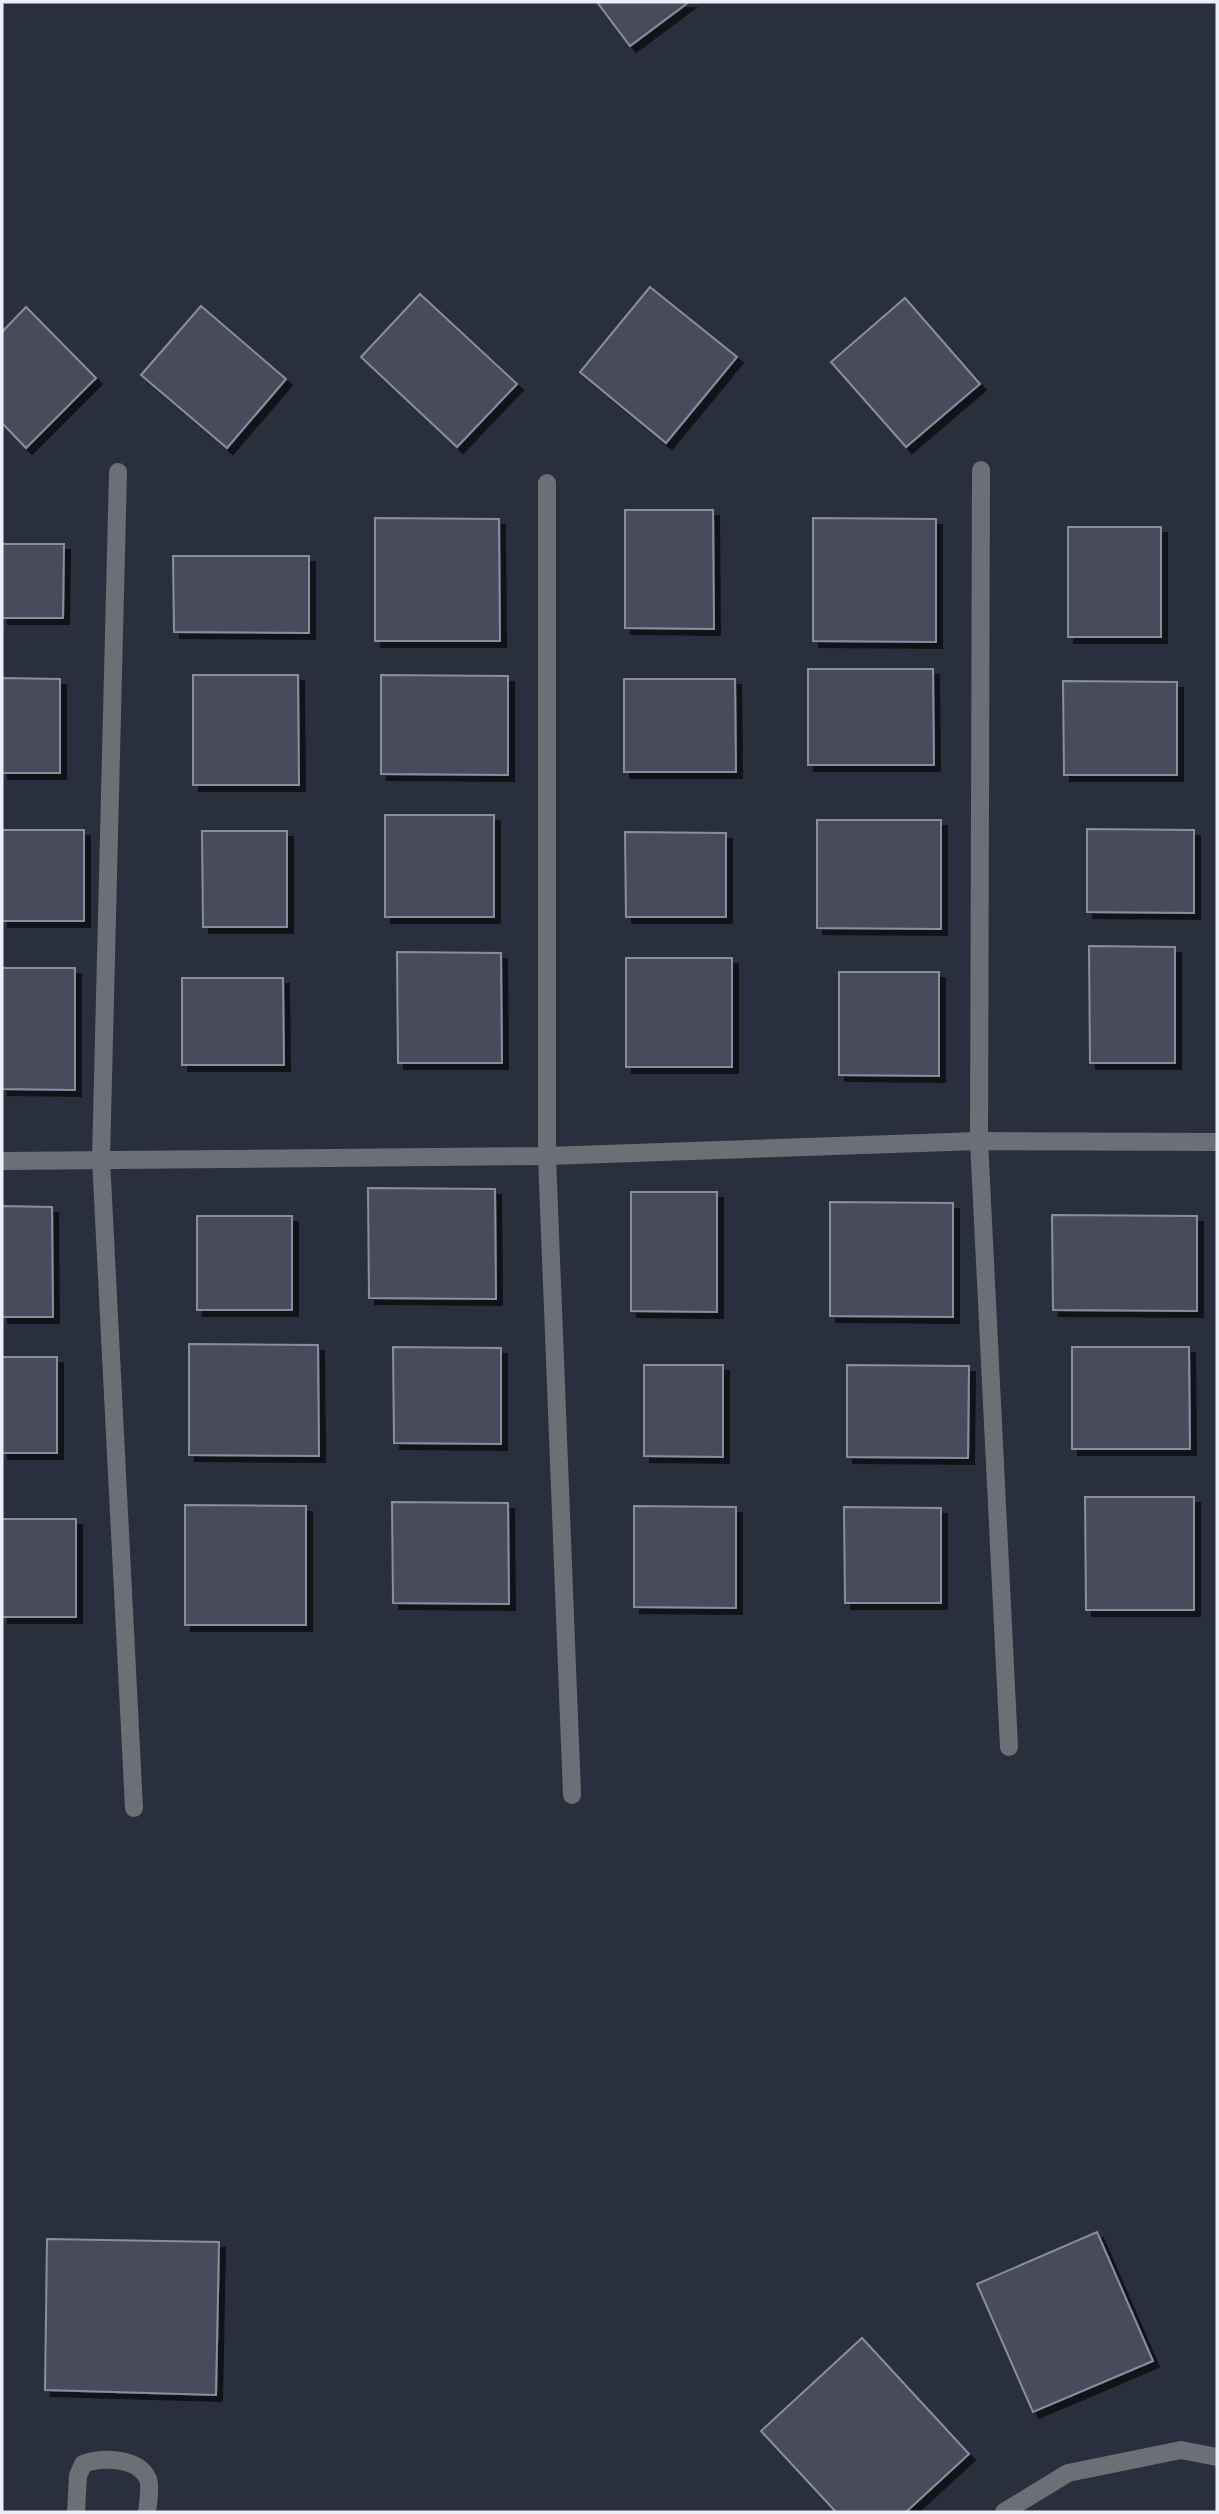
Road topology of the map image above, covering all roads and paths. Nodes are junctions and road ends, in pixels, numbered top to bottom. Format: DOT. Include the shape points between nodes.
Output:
graph roads {
  1 [pos="981,470"];
  2 [pos="118,472"];
  3 [pos="547,483"];
  4 [pos="979,1141"];
  5 [pos="1217,1142"];
  6 [pos="547,1156"];
  7 [pos="102,1159"];
  8 [pos="2,1161"];
  9 [pos="1009,1747"];
  10 [pos="572,1795"];
  11 [pos="134,1808"];
  12 [pos="1217,2456"];
  13 [pos="76,2512"];
  14 [pos="147,2512"];
  15 [pos="1004,2512"];
  1 -- 4 [label="street"];
  2 -- 7 [label="street"];
  3 -- 6 [label="street"];
  4 -- 5 [label="street"];
  4 -- 6 [label="street"];
  4 -- 9 [label="street"];
  6 -- 7 [label="street"];
  6 -- 10 [label="street"];
  7 -- 8 [label="street"];
  7 -- 11 [label="street"];
  12 -- 15 [label="street" via="1181,2450 1068,2473"];
  13 -- 14 [label="street" via="78,2476 83,2464 96,2459 129,2463 143,2472 149,2481"];
}
